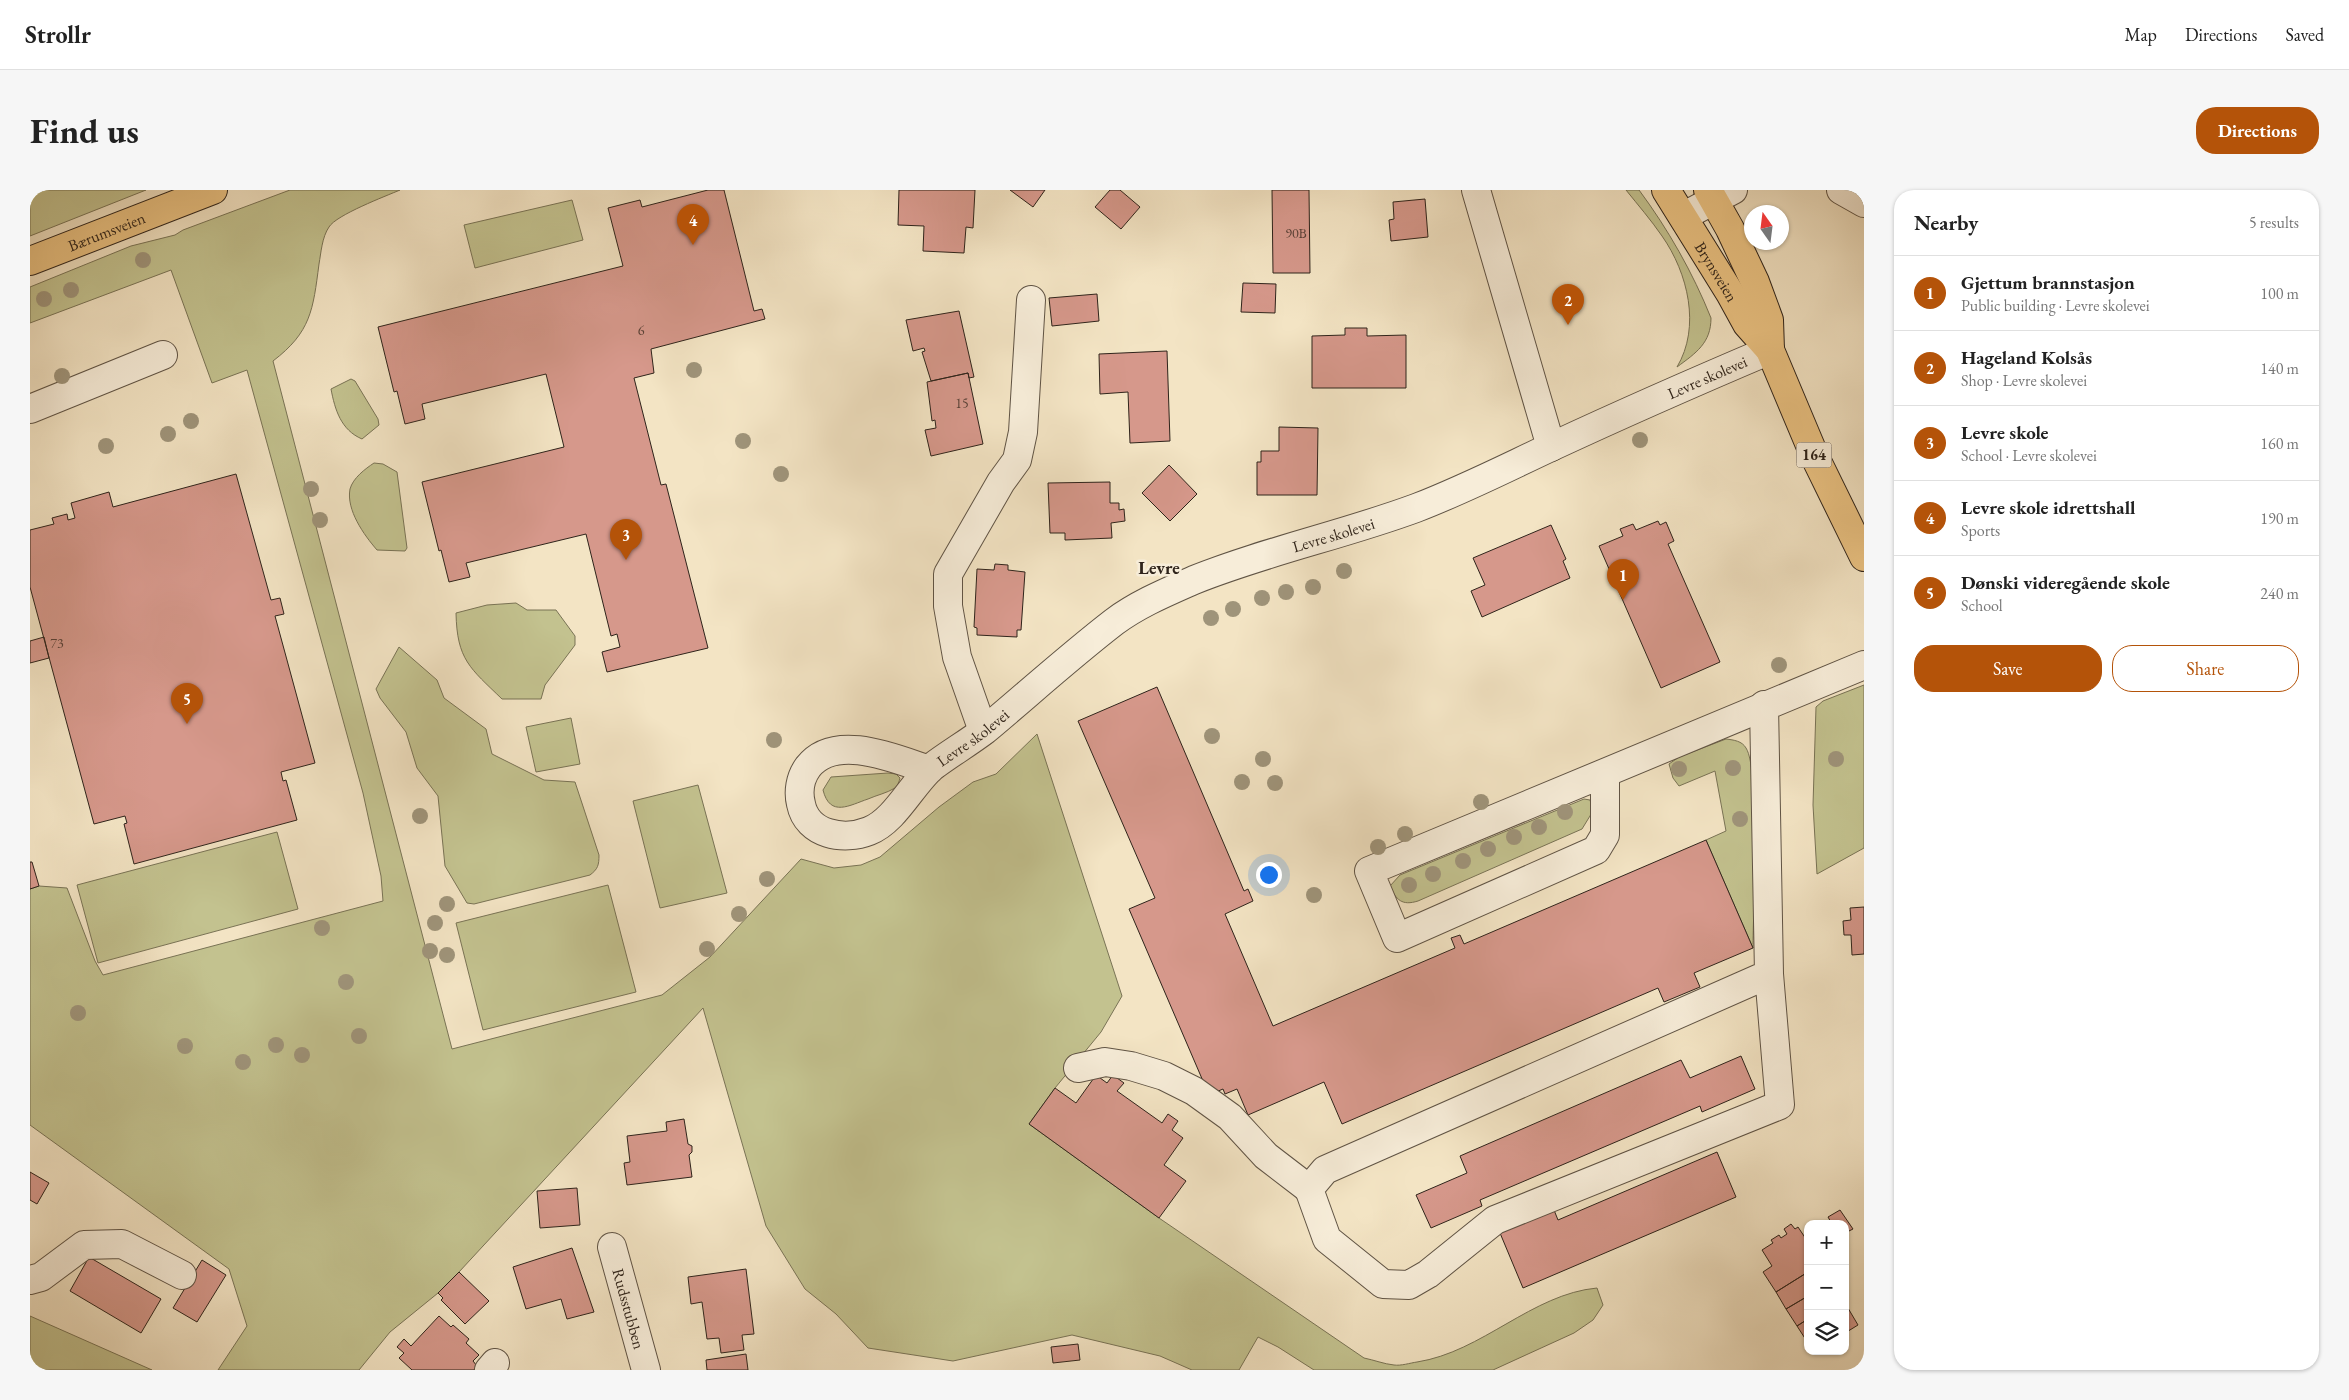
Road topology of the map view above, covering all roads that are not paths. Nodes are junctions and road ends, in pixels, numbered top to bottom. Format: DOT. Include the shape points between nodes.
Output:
graph roads {
  1 [pos="213,190"];
  2 [pos="1476,190"];
  3 [pos="1666,190"];
  4 [pos="1840,190"];
  5 [pos="1718,194"];
  6 [pos="1864,203"];
  7 [pos="1684,216"];
  8 [pos="30,261"];
  9 [pos="1031,300"];
  10 [pos="1770,350"];
  11 [pos="163,355"];
  12 [pos="30,409"];
  13 [pos="1551,447"];
  14 [pos="1864,557"];
  15 [pos="1864,664"];
  16 [pos="1764,705"];
  17 [pos="984,731"];
  18 [pos="929,770"];
  19 [pos="1605,773"];
  20 [pos="1769,974"];
  21 [pos="1078,1068"];
  22 [pos="1309,1189"];
  23 [pos="612,1247"];
  24 [pos="182,1275"];
  25 [pos="30,1280"];
  26 [pos="646,1370"];
  1 -- 8 [label="main road, Bærumsveien"];
  2 -- 13 [label="street"];
  3 -- 7 [label="main road, Brynsveien / 164"];
  4 -- 6 [label="street"];
  5 -- 7 [label="street"];
  5 -- 10 [label="main road, Brynsveien / 164" via="1769,320"];
  7 -- 10 [label="main road, Brynsveien / 164" via="1747,324"];
  9 -- 17 [label="street" via="1023,432 1017,460 948,574 948,606 957,658"];
  10 -- 13 [label="street, Levre skolevei"];
  10 -- 14 [label="main road, Brynsveien / 164" via="1815,457"];
  11 -- 12 [label="street"];
  13 -- 17 [label="street, Levre skolevei" via="1473,486 1414,509 1228,567 1161,594 1118,619"];
  15 -- 16 [label="street"];
  16 -- 19 [label="street"];
  16 -- 20 [label="street"];
  17 -- 18 [label="street, Levre skolevei"];
  19 -- 19 [label="street" via="1605,835 1596,850 1397,938 1369,872"];
  20 -- 22 [label="street" via="1361,1152 1325,1170"];
  20 -- 22 [label="street" via="1780,1105 1495,1220 1428,1274 1409,1284 1383,1284 1326,1239"];
  21 -- 22 [label="street" via="1105,1062 1131,1066 1164,1076 1194,1091 1230,1117 1266,1156"];
  23 -- 26 [label="street, Rudsstubben"];
  24 -- 25 [label="street" via="122,1244 84,1246 41,1277"];
}
